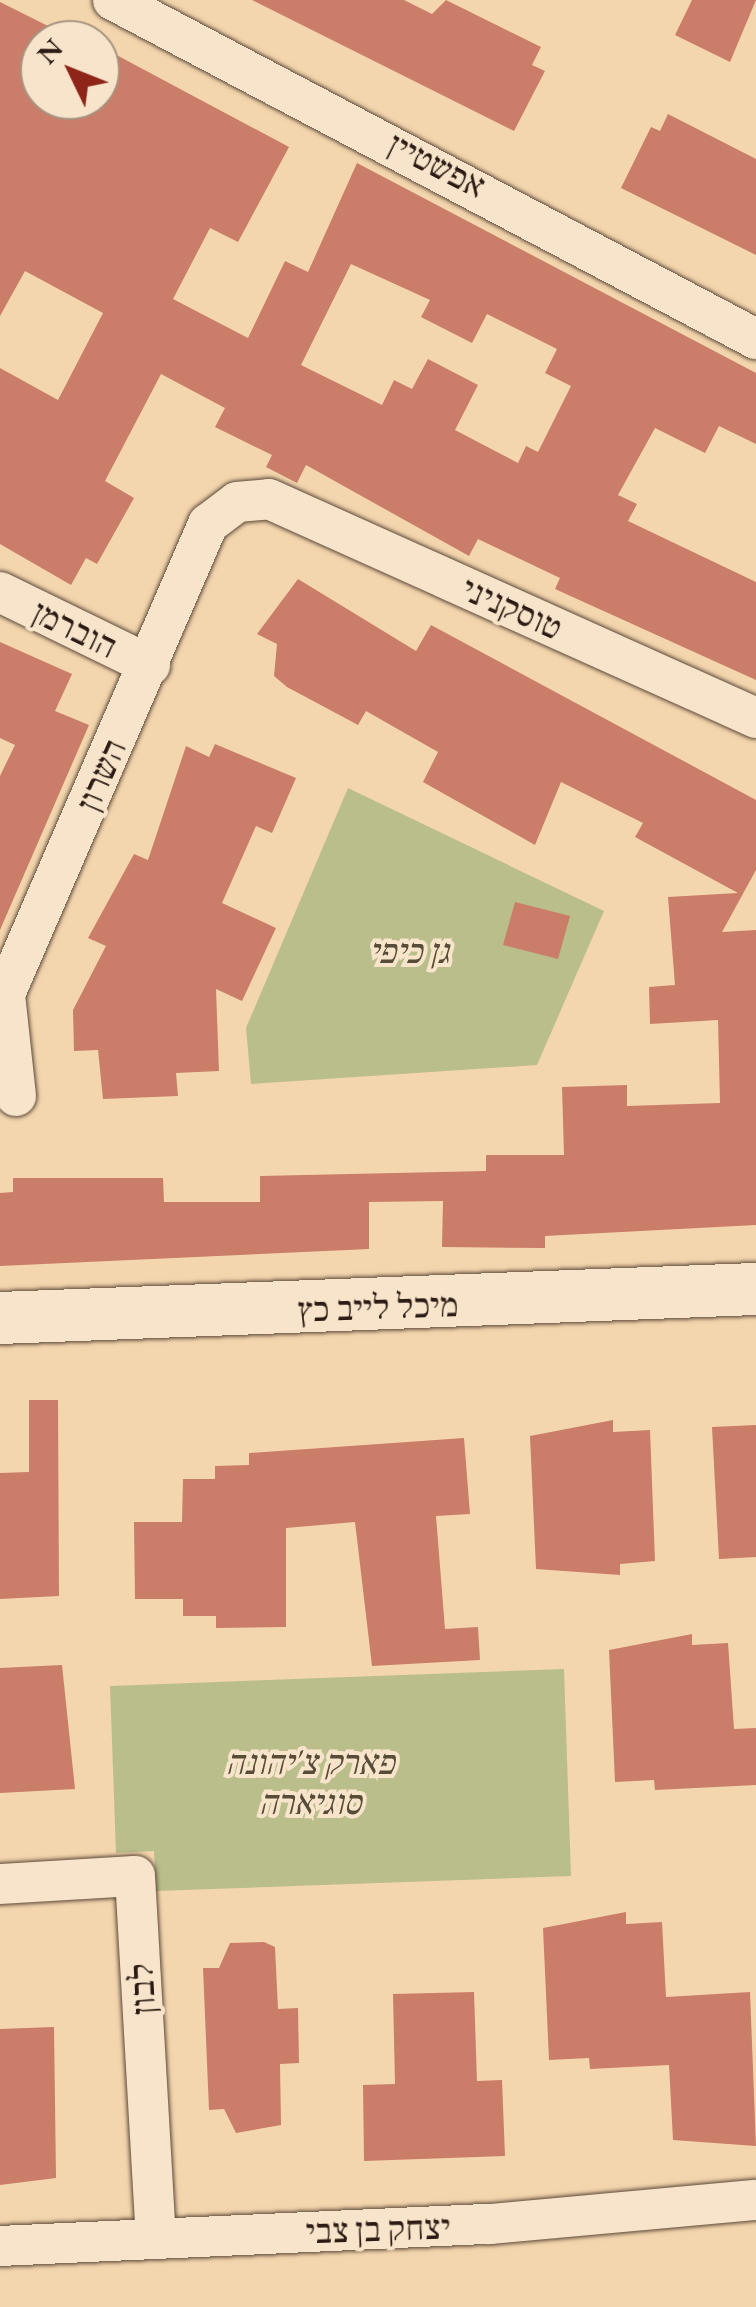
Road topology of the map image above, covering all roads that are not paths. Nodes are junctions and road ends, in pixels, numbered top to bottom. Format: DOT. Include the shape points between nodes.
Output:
graph roads {
  1 [pos="113,0"];
  2 [pos="756,339"];
  3 [pos="269,499"];
  4 [pos="0,592"];
  5 [pos="150,665"];
  6 [pos="756,718"];
  7 [pos="16,1096"];
  8 [pos="756,1289"];
  9 [pos="0,1318"];
  10 [pos="0,1884"];
  11 [pos="756,2200"];
  12 [pos="156,2237"];
  13 [pos="0,2246"];
  1 -- 2 [label="street, אפשטיין"];
  3 -- 5 [label="street, השרון" via="237,502 208,524"];
  3 -- 6 [label="street, טוסקניני"];
  4 -- 5 [label="street, הוברמן"];
  5 -- 7 [label="street, השרון" via="4,994"];
  8 -- 9 [label="street, מיכל לייב כץ"];
  10 -- 12 [label="street, לבון" via="135,1876"];
  11 -- 12 [label="street, יצחק בן צבי" via="490,2224"];
  12 -- 13 [label="street, יצחק בן צבי"];
}
